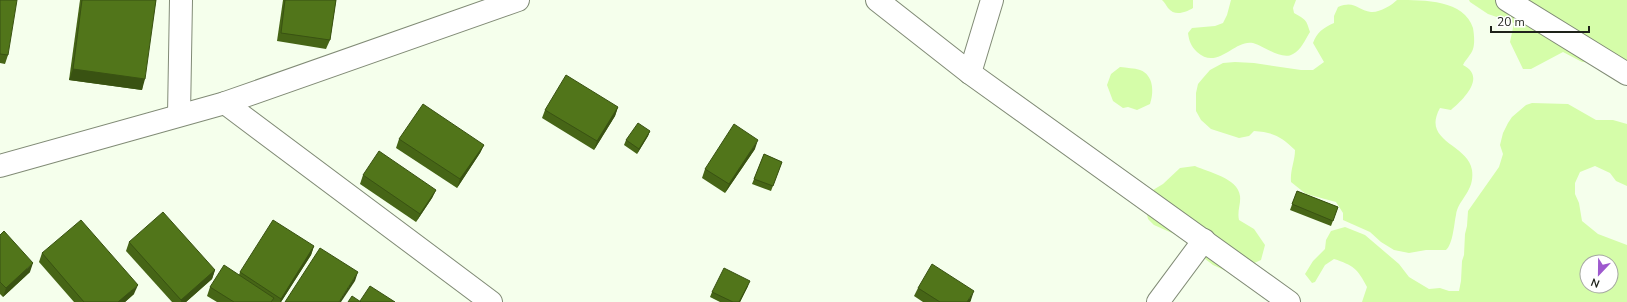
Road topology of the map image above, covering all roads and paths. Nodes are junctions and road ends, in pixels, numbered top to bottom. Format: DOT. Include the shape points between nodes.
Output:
graph roads {
  1 [pos="181,0"];
  2 [pos="518,0"];
  3 [pos="877,0"];
  4 [pos="992,0"];
  5 [pos="1507,0"];
  6 [pos="477,7"];
  7 [pos="970,73"];
  8 [pos="1627,74"];
  9 [pos="224,103"];
  10 [pos="178,115"];
  11 [pos="0,166"];
  12 [pos="1204,240"];
  13 [pos="491,302"];
  14 [pos="1158,302"];
  15 [pos="1289,302"];
  1 -- 10 [label="street"];
  2 -- 6 [label="street"];
  3 -- 7 [label="street"];
  4 -- 7 [label="street"];
  5 -- 8 [label="street"];
  6 -- 9 [label="street"];
  7 -- 12 [label="street"];
  9 -- 10 [label="street"];
  9 -- 13 [label="street"];
  10 -- 11 [label="street"];
  12 -- 14 [label="street"];
  12 -- 15 [label="street"];
}
